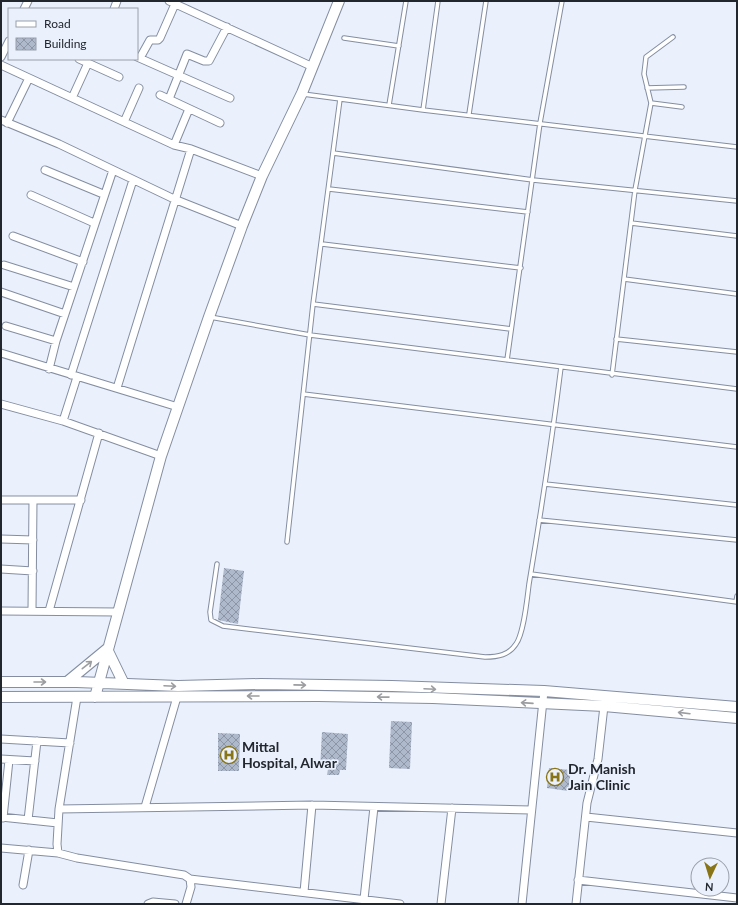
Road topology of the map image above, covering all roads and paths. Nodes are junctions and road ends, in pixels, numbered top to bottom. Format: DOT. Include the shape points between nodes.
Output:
graph roads {
  1 [pos="339,1"];
  2 [pos="406,1"];
  3 [pos="438,1"];
  4 [pos="486,1"];
  5 [pos="562,1"];
  6 [pos="172,2"];
  7 [pos="227,27"];
  8 [pos="674,37"];
  9 [pos="344,38"];
  10 [pos="8,43"];
  11 [pos="398,46"];
  12 [pos="138,57"];
  13 [pos="1,58"];
  14 [pos="81,60"];
  15 [pos="88,63"];
  16 [pos="1,65"];
  17 [pos="313,67"];
  18 [pos="178,75"];
  19 [pos="119,77"];
  20 [pos="29,78"];
  21 [pos="139,88"];
  22 [pos="647,88"];
  23 [pos="684,88"];
  24 [pos="302,93"];
  25 [pos="160,95"];
  26 [pos="72,98"];
  27 [pos="230,98"];
  28 [pos="169,99"];
  29 [pos="340,99"];
  30 [pos="650,103"];
  31 [pos="389,105"];
  32 [pos="682,107"];
  33 [pos="189,109"];
  34 [pos="423,110"];
  35 [pos="469,114"];
  36 [pos="4,121"];
  37 [pos="124,122"];
  38 [pos="220,123"];
  39 [pos="540,123"];
  40 [pos="645,136"];
  41 [pos="174,145"];
  42 [pos="737,147"];
  43 [pos="190,149"];
  44 [pos="332,153"];
  45 [pos="45,170"];
  46 [pos="113,170"];
  47 [pos="262,176"];
  48 [pos="133,180"];
  49 [pos="533,180"];
  50 [pos="329,189"];
  51 [pos="635,190"];
  52 [pos="103,194"];
  53 [pos="32,195"];
  54 [pos="174,199"];
  55 [pos="737,201"];
  56 [pos="528,212"];
  57 [pos="631,222"];
  58 [pos="94,223"];
  59 [pos="242,226"];
  60 [pos="13,236"];
  61 [pos="737,236"];
  62 [pos="322,244"];
  63 [pos="83,262"];
  64 [pos="4,264"];
  65 [pos="521,268"];
  66 [pos="624,279"];
  67 [pos="74,287"];
  68 [pos="1,292"];
  69 [pos="737,294"];
  70 [pos="313,304"];
  71 [pos="65,314"];
  72 [pos="209,317"];
  73 [pos="6,326"];
  74 [pos="511,328"];
  75 [pos="310,335"];
  76 [pos="616,339"];
  77 [pos="56,341"];
  78 [pos="737,352"];
  79 [pos="1,353"];
  80 [pos="507,360"];
  81 [pos="561,367"];
  82 [pos="49,369"];
  83 [pos="612,375"];
  84 [pos="74,376"];
  85 [pos="117,388"];
  86 [pos="737,389"];
  87 [pos="303,394"];
  88 [pos="1,404"];
  89 [pos="178,407"];
  90 [pos="63,421"];
  91 [pos="554,425"];
  92 [pos="99,433"];
  93 [pos="737,447"];
  94 [pos="161,456"];
  95 [pos="545,484"];
  96 [pos="1,500"];
  97 [pos="33,500"];
  98 [pos="81,500"];
  99 [pos="737,505"];
  100 [pos="540,520"];
  101 [pos="1,539"];
  102 [pos="33,540"];
  103 [pos="737,540"];
  104 [pos="287,542"];
  105 [pos="217,564"];
  106 [pos="1,569"];
  107 [pos="33,570"];
  108 [pos="531,574"];
  109 [pos="737,596"];
  110 [pos="737,602"];
  111 [pos="1,611"];
  112 [pos="32,611"];
  113 [pos="49,611"];
  114 [pos="117,612"];
  115 [pos="107,649"];
  116 [pos="1,682"];
  117 [pos="67,682"];
  118 [pos="99,682"];
  119 [pos="124,684"];
  120 [pos="544,691"];
  121 [pos="1,697"];
  122 [pos="77,697"];
  123 [pos="95,697"];
  124 [pos="177,697"];
  125 [pos="543,704"];
  126 [pos="713,704"];
  127 [pos="604,706"];
  128 [pos="737,707"];
  129 [pos="712,716"];
  130 [pos="737,718"];
  131 [pos="1,740"];
  132 [pos="37,741"];
  133 [pos="70,743"];
  134 [pos="5,759"];
  135 [pos="35,761"];
  136 [pos="312,806"];
  137 [pos="145,807"];
  138 [pos="374,807"];
  139 [pos="452,808"];
  140 [pos="59,809"];
  141 [pos="531,810"];
  142 [pos="2,817"];
  143 [pos="586,817"];
  144 [pos="28,820"];
  145 [pos="58,823"];
  146 [pos="737,833"];
  147 [pos="1,848"];
  148 [pos="29,850"];
  149 [pos="58,852"];
  150 [pos="190,879"];
  151 [pos="578,880"];
  152 [pos="23,885"];
  153 [pos="304,892"];
  154 [pos="337,896"];
  155 [pos="737,898"];
  156 [pos="364,899"];
  157 [pos="382,903"];
  158 [pos="148,904"];
  159 [pos="175,904"];
  160 [pos="186,904"];
  161 [pos="335,904"];
  162 [pos="400,904"];
  163 [pos="441,904"];
  164 [pos="522,904"];
  165 [pos="576,904"];
  1 -- 17 [label="main road"];
  2 -- 11 [label="lane"];
  3 -- 34 [label="lane"];
  4 -- 35 [label="lane"];
  5 -- 39 [label="lane"];
  6 -- 7 [label="street"];
  6 -- 12 [label="street" via="160,38 150,40"];
  7 -- 17 [label="street"];
  7 -- 18 [label="street" via="209,61 187,54"];
  8 -- 22 [label="lane" via="646,57 644,74"];
  9 -- 11 [label="lane"];
  10 -- 13 [label="street"];
  11 -- 31 [label="lane"];
  12 -- 18 [label="street"];
  14 -- 15 [label="street"];
  15 -- 19 [label="street"];
  15 -- 26 [label="street"];
  16 -- 20 [label="street"];
  17 -- 24 [label="main road"];
  18 -- 27 [label="street"];
  18 -- 28 [label="street"];
  20 -- 26 [label="street"];
  20 -- 36 [label="street"];
  21 -- 37 [label="street"];
  22 -- 23 [label="lane"];
  22 -- 30 [label="lane"];
  24 -- 29 [label="lane"];
  24 -- 47 [label="main road"];
  25 -- 28 [label="street"];
  26 -- 37 [label="street"];
  28 -- 33 [label="street"];
  29 -- 31 [label="lane"];
  29 -- 44 [label="lane"];
  30 -- 32 [label="lane"];
  30 -- 40 [label="lane"];
  31 -- 34 [label="lane"];
  33 -- 38 [label="street"];
  33 -- 41 [label="street"];
  34 -- 35 [label="lane"];
  35 -- 39 [label="lane"];
  36 -- 46 [label="street"];
  37 -- 41 [label="street"];
  39 -- 40 [label="lane"];
  39 -- 49 [label="lane"];
  40 -- 42 [label="lane"];
  40 -- 51 [label="lane"];
  41 -- 43 [label="street"];
  43 -- 47 [label="street"];
  43 -- 54 [label="street"];
  44 -- 49 [label="lane"];
  44 -- 50 [label="lane"];
  45 -- 52 [label="street"];
  46 -- 48 [label="street"];
  46 -- 52 [label="street"];
  47 -- 59 [label="main road"];
  48 -- 54 [label="street"];
  48 -- 84 [label="street"];
  49 -- 51 [label="lane"];
  49 -- 56 [label="lane"];
  50 -- 56 [label="lane"];
  50 -- 62 [label="lane"];
  51 -- 55 [label="lane"];
  51 -- 57 [label="lane"];
  52 -- 58 [label="street"];
  53 -- 58 [label="street"];
  54 -- 59 [label="street"];
  54 -- 85 [label="street"];
  56 -- 65 [label="lane"];
  57 -- 61 [label="lane"];
  57 -- 66 [label="lane"];
  58 -- 63 [label="street"];
  59 -- 72 [label="main road"];
  60 -- 63 [label="street"];
  62 -- 65 [label="lane"];
  62 -- 70 [label="lane"];
  63 -- 67 [label="street"];
  64 -- 67 [label="street"];
  65 -- 74 [label="lane"];
  66 -- 69 [label="lane"];
  66 -- 76 [label="lane"];
  67 -- 71 [label="street"];
  68 -- 71 [label="street"];
  70 -- 74 [label="lane"];
  70 -- 75 [label="lane"];
  71 -- 77 [label="street"];
  72 -- 75 [label="lane"];
  72 -- 89 [label="main road"];
  73 -- 77 [label="street"];
  74 -- 80 [label="lane"];
  75 -- 80 [label="lane"];
  75 -- 87 [label="lane"];
  76 -- 78 [label="lane"];
  76 -- 83 [label="lane"];
  77 -- 82 [label="street"];
  79 -- 82 [label="street"];
  80 -- 81 [label="lane"];
  81 -- 83 [label="lane"];
  81 -- 91 [label="lane"];
  82 -- 84 [label="street"];
  83 -- 86 [label="lane"];
  84 -- 85 [label="street"];
  84 -- 90 [label="street"];
  85 -- 89 [label="street"];
  87 -- 91 [label="lane"];
  87 -- 104 [label="lane"];
  88 -- 90 [label="street"];
  89 -- 94 [label="main road"];
  90 -- 92 [label="street"];
  91 -- 93 [label="lane"];
  91 -- 95 [label="lane"];
  92 -- 94 [label="street"];
  92 -- 98 [label="street"];
  94 -- 114 [label="main road"];
  95 -- 99 [label="lane"];
  95 -- 100 [label="lane"];
  96 -- 97 [label="street"];
  97 -- 98 [label="street"];
  97 -- 102 [label="street"];
  98 -- 113 [label="street"];
  100 -- 103 [label="lane"];
  100 -- 108 [label="lane"];
  101 -- 102 [label="street"];
  102 -- 107 [label="street"];
  105 -- 108 [label="lane" via="210,612 211,620 215,624 245,630 485,657 498,657 509,652 517,643"];
  106 -- 107 [label="street"];
  107 -- 112 [label="street"];
  108 -- 110 [label="lane"];
  109 -- 110 [label="lane"];
  111 -- 112 [label="street"];
  112 -- 113 [label="street"];
  113 -- 114 [label="street"];
  114 -- 115 [label="main road"];
  117 -- 115 [label="main road, one-way"];
  115 -- 118 [label="main road"];
  115 -- 119 [label="main road"];
  116 -- 117 [label="main road, one-way"];
  117 -- 118 [label="main road"];
  118 -- 119 [label="main road"];
  118 -- 123 [label="main road"];
  119 -- 120 [label="main road, one-way" via="261,684"];
  120 -- 125 [label="street"];
  120 -- 126 [label="main road"];
  121 -- 122 [label="main road"];
  122 -- 123 [label="main road"];
  122 -- 133 [label="street"];
  123 -- 124 [label="main road"];
  125 -- 124 [label="main road, one-way" via="371,696"];
  124 -- 137 [label="street"];
  125 -- 127 [label="main road"];
  125 -- 141 [label="street"];
  126 -- 128 [label="main road"];
  126 -- 129 [label="main road"];
  129 -- 127 [label="main road, one-way"];
  127 -- 143 [label="street" via="598,759"];
  129 -- 130 [label="main road"];
  131 -- 132 [label="street"];
  132 -- 133 [label="street"];
  132 -- 135 [label="street"];
  133 -- 140 [label="street"];
  134 -- 135 [label="street"];
  134 -- 142 [label="street"];
  135 -- 144 [label="street"];
  136 -- 137 [label="street"];
  136 -- 138 [label="street"];
  136 -- 153 [label="street"];
  137 -- 140 [label="street"];
  138 -- 139 [label="street"];
  138 -- 156 [label="street"];
  139 -- 141 [label="street"];
  139 -- 163 [label="street"];
  140 -- 145 [label="street"];
  141 -- 164 [label="street"];
  142 -- 144 [label="street"];
  143 -- 146 [label="street"];
  143 -- 151 [label="street"];
  144 -- 145 [label="street"];
  145 -- 149 [label="street"];
  147 -- 148 [label="street"];
  148 -- 149 [label="street"];
  148 -- 152 [label="street"];
  149 -- 150 [label="street" via="67,856 184,875"];
  150 -- 153 [label="street"];
  150 -- 160 [label="street" via="191,887"];
  151 -- 155 [label="street"];
  151 -- 165 [label="street"];
  153 -- 154 [label="street"];
  154 -- 156 [label="street"];
  154 -- 161 [label="street"];
  156 -- 157 [label="street"];
  157 -- 162 [label="street"];
  158 -- 159 [label="street"];
}
